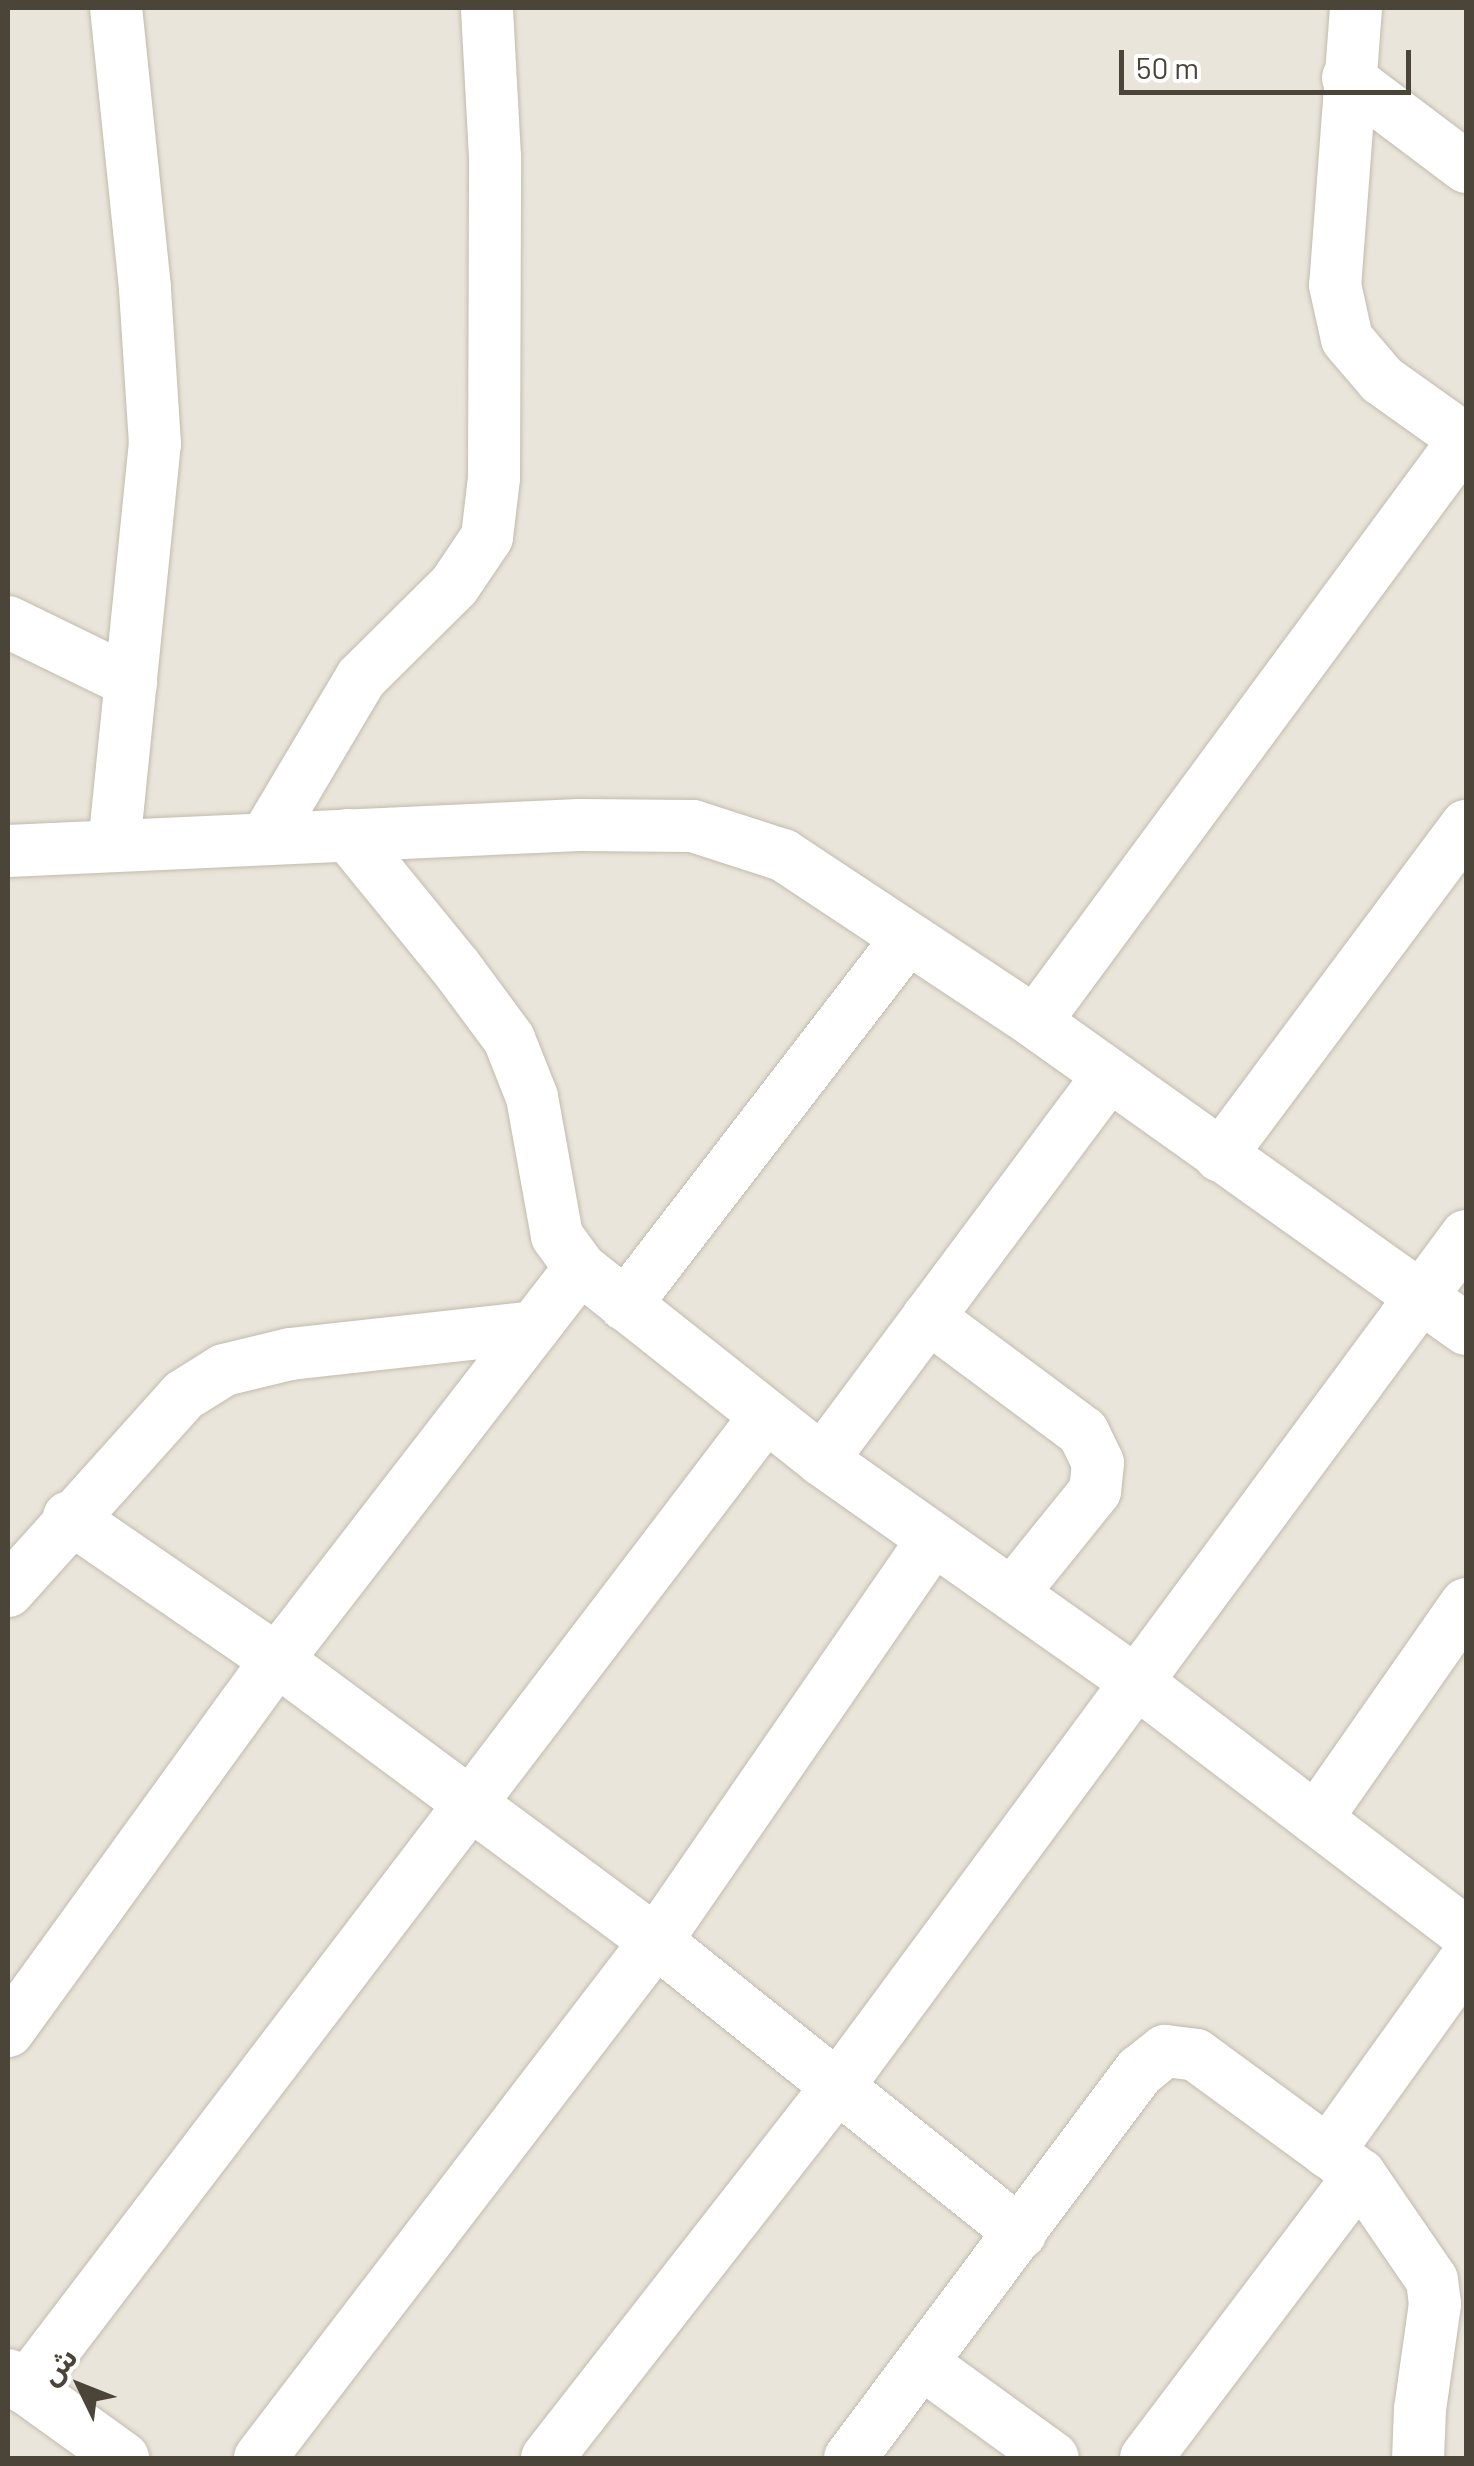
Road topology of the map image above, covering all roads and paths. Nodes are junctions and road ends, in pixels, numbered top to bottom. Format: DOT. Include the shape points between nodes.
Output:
graph roads {
  1 [pos="116,8"];
  2 [pos="486,8"];
  3 [pos="1356,8"];
  4 [pos="1348,78"];
  5 [pos="1466,167"];
  6 [pos="1466,440"];
  7 [pos="8,622"];
  8 [pos="131,682"];
  9 [pos="1466,826"];
  10 [pos="348,835"];
  11 [pos="266,838"];
  12 [pos="114,846"];
  13 [pos="8,851"];
  14 [pos="908,938"];
  15 [pos="1035,1022"];
  16 [pos="1108,1076"];
  17 [pos="1220,1156"];
  18 [pos="1466,1236"];
  19 [pos="580,1268"];
  20 [pos="1422,1295"];
  21 [pos="625,1305"];
  22 [pos="928,1317"];
  23 [pos="535,1327"];
  24 [pos="1466,1329"];
  25 [pos="765,1417"];
  26 [pos="822,1460"];
  27 [pos="70,1518"];
  28 [pos="932,1541"];
  29 [pos="8,1591"];
  30 [pos="1012,1594"];
  31 [pos="1466,1604"];
  32 [pos="277,1660"];
  33 [pos="1140,1684"];
  34 [pos="470,1804"];
  35 [pos="1316,1819"];
  36 [pos="1466,1934"];
  37 [pos="656,1940"];
  38 [pos="1466,1959"];
  39 [pos="8,2031"];
  40 [pos="838,2086"];
  41 [pos="1344,2163"];
  42 [pos="1020,2233"];
  43 [pos="924,2364"];
  44 [pos="16,2381"];
  45 [pos="123,2458"];
  46 [pos="260,2458"];
  47 [pos="547,2458"];
  48 [pos="850,2458"];
  49 [pos="1053,2458"];
  50 [pos="1146,2458"];
  51 [pos="1418,2458"];
  1 -- 8 [label="street" via="155,444"];
  2 -- 11 [label="street" via="495,157 494,478 487,537 454,586 362,678"];
  3 -- 4 [label="street"];
  4 -- 5 [label="street"];
  4 -- 6 [label="street" via="1336,284 1347,339 1382,380"];
  6 -- 15 [label="street"];
  7 -- 8 [label="street"];
  8 -- 12 [label="street"];
  9 -- 17 [label="street"];
  10 -- 11 [label="street"];
  10 -- 14 [label="street" via="693,826 782,854"];
  10 -- 19 [label="street" via="508,1039 532,1097 557,1236"];
  11 -- 12 [label="street"];
  12 -- 13 [label="street"];
  14 -- 15 [label="street"];
  14 -- 21 [label="street"];
  15 -- 16 [label="street"];
  16 -- 17 [label="street"];
  16 -- 22 [label="street"];
  17 -- 20 [label="street"];
  18 -- 20 [label="street"];
  19 -- 21 [label="street"];
  19 -- 23 [label="street"];
  20 -- 24 [label="street"];
  20 -- 33 [label="street"];
  21 -- 25 [label="street"];
  22 -- 26 [label="street"];
  22 -- 30 [label="street" via="1083,1432 1098,1463 1095,1490"];
  23 -- 27 [label="street" via="290,1354 224,1370 184,1395"];
  23 -- 32 [label="street"];
  25 -- 26 [label="street"];
  25 -- 34 [label="street"];
  26 -- 28 [label="street"];
  27 -- 29 [label="street"];
  27 -- 32 [label="street"];
  28 -- 30 [label="street"];
  28 -- 37 [label="street"];
  30 -- 33 [label="street"];
  31 -- 35 [label="street"];
  32 -- 34 [label="street"];
  32 -- 39 [label="street"];
  33 -- 35 [label="street"];
  33 -- 40 [label="street"];
  34 -- 37 [label="street"];
  34 -- 44 [label="street"];
  35 -- 36 [label="street"];
  37 -- 40 [label="street"];
  37 -- 46 [label="street"];
  38 -- 41 [label="street"];
  40 -- 42 [label="street"];
  40 -- 47 [label="street"];
  41 -- 42 [label="street" via="1196,2055 1165,2051 1140,2072"];
  41 -- 50 [label="street"];
  41 -- 51 [label="street" via="1432,2280 1436,2304"];
  42 -- 43 [label="street"];
  43 -- 48 [label="street"];
  43 -- 49 [label="street"];
  44 -- 45 [label="street"];
}
